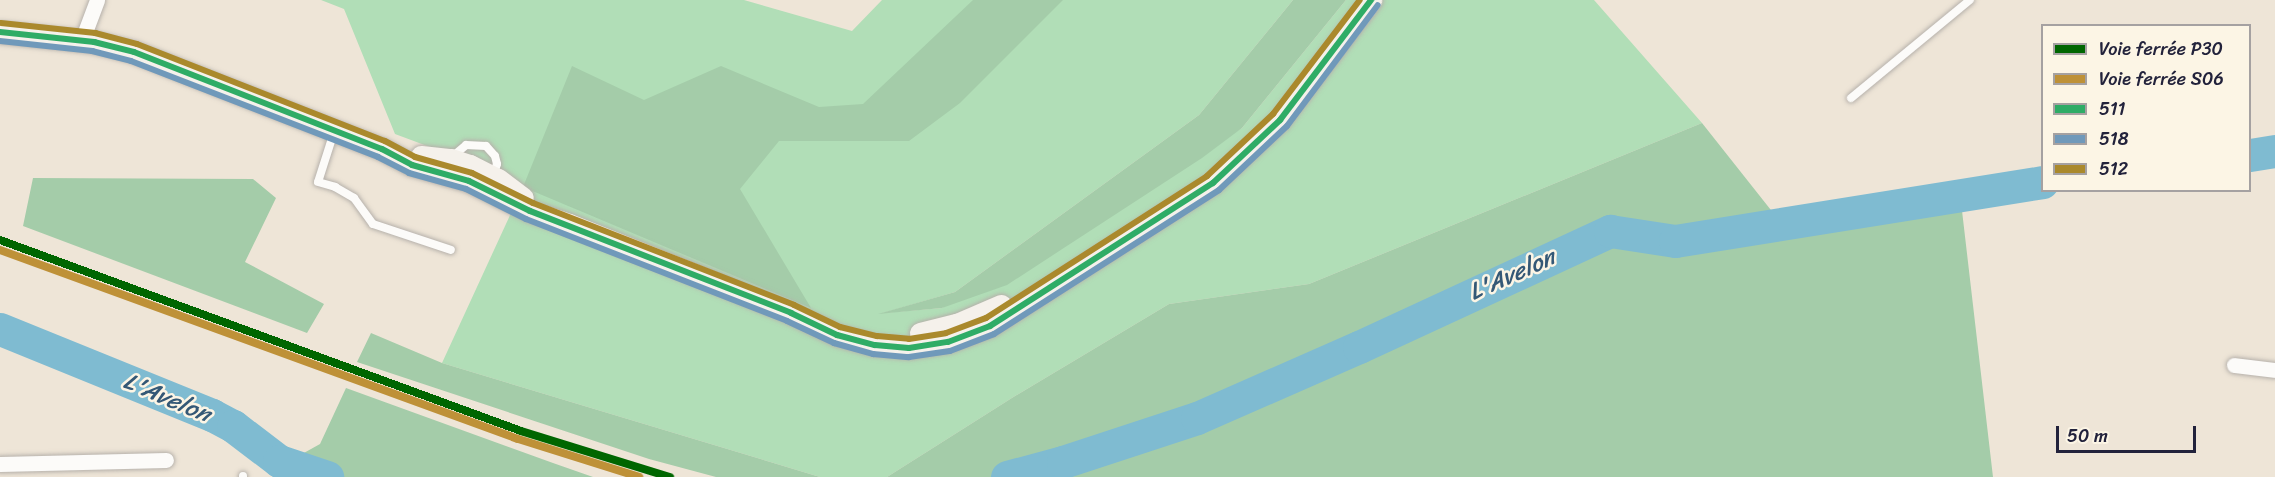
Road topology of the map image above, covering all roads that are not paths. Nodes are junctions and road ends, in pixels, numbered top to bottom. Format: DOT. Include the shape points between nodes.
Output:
graph roads {
  1 [pos="97,0"];
  2 [pos="1371,0"];
  3 [pos="1970,0"];
  4 [pos="0,33"];
  5 [pos="82,40"];
  6 [pos="1851,98"];
  7 [pos="334,130"];
  8 [pos="382,149"];
  9 [pos="493,176"];
  10 [pos="473,183"];
  11 [pos="569,224"];
  12 [pos="451,250"];
  13 [pos="2234,364"];
  14 [pos="2275,370"];
  15 [pos="166,460"];
  16 [pos="0,464"];
  1 -- 5 [label="street"];
  2 -- 11 [label="main road" via="1280,120 1247,154 1200,192 1118,244 984,313 928,332 880,332 791,313"];
  3 -- 6 [label="lane"];
  4 -- 5 [label="main road"];
  5 -- 7 [label="main road" via="134,52"];
  7 -- 8 [label="main road"];
  7 -- 12 [label="lane" via="318,182 354,198 373,224"];
  8 -- 9 [label="main road" via="451,159"];
  8 -- 10 [label="main road" via="412,165"];
  9 -- 10 [label="lane"];
  9 -- 11 [label="main road"];
  10 -- 11 [label="main road" via="523,208"];
  13 -- 14 [label="street"];
  15 -- 16 [label="street"];
}
